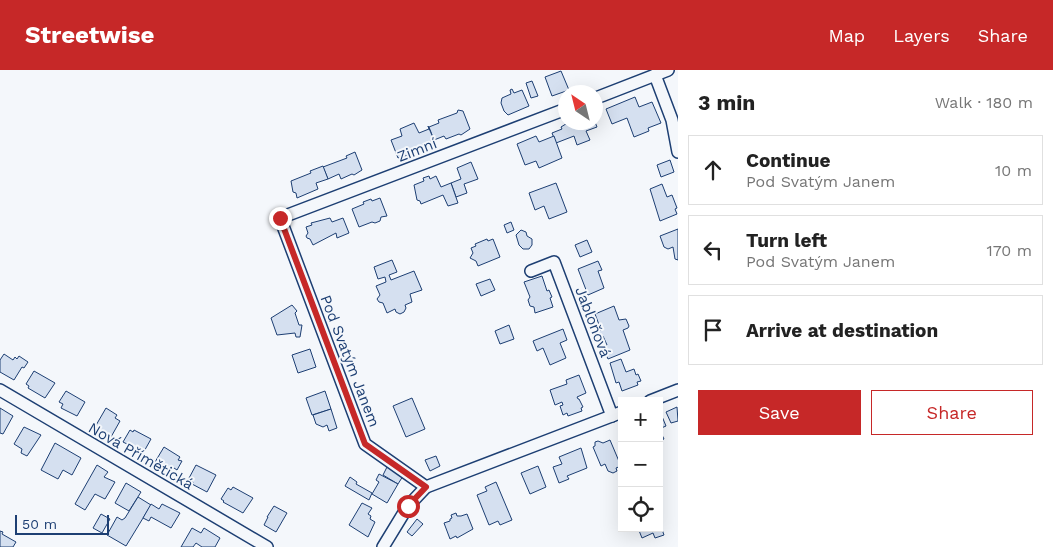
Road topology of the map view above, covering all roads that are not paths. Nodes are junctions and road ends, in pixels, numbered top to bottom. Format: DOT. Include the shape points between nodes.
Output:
graph roads {
  1 [pos="668,70"];
  2 [pos="655,75"];
  3 [pos="603,95"];
  4 [pos="558,112"];
  5 [pos="678,152"];
  6 [pos="280,218"];
  7 [pos="531,271"];
  8 [pos="0,390"];
  9 [pos="678,390"];
  10 [pos="660,397"];
  11 [pos="617,414"];
  12 [pos="426,487"];
  13 [pos="267,547"];
  14 [pos="383,547"];
  1 -- 2 [label="street"];
  2 -- 3 [label="street"];
  2 -- 5 [label="street" via="672,120"];
  4 -- 6 [label="street, Zimní"];
  6 -- 12 [label="street, Pod Svatým Janem" via="365,444"];
  7 -- 11 [label="street, Jabloňová" via="554,262"];
  8 -- 13 [label="street, Nová Přímětická"];
  9 -- 10 [label="street"];
  11 -- 12 [label="street"];
  12 -- 14 [label="street" via="408,506"];
}
